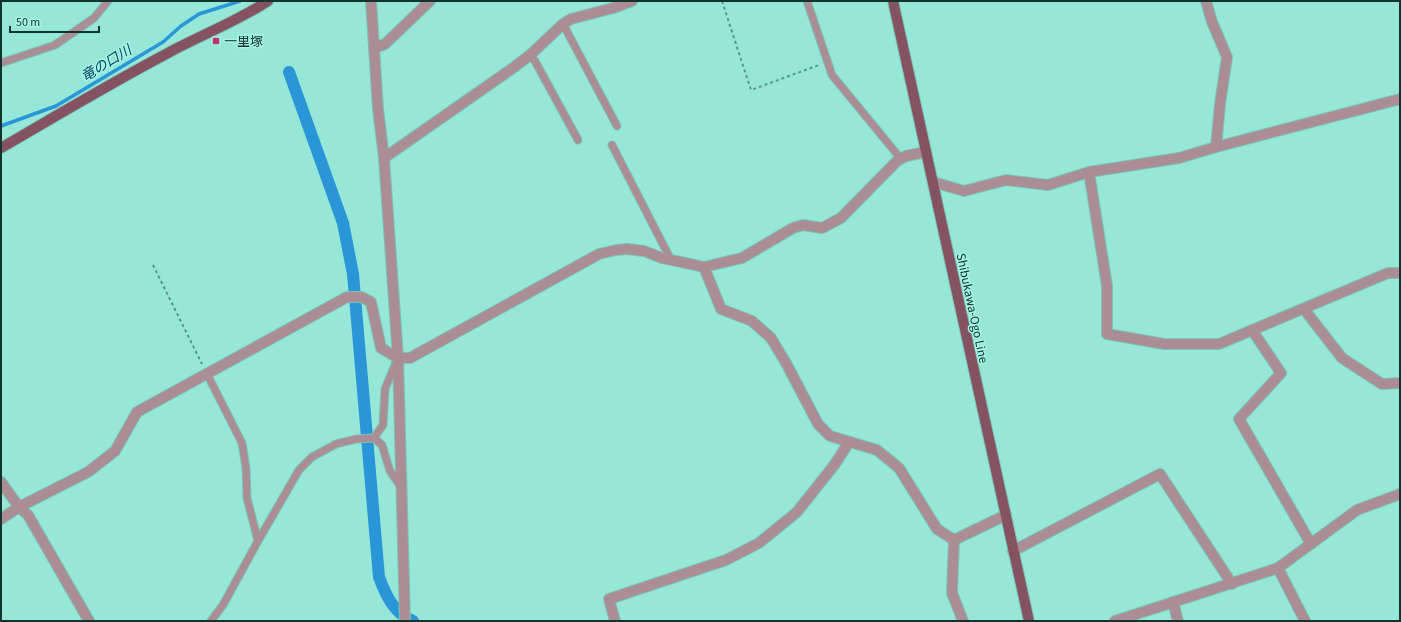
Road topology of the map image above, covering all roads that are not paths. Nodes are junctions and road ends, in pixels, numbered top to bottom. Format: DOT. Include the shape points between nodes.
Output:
graph roads {
  1 [pos="108,1"];
  2 [pos="268,1"];
  3 [pos="371,1"];
  4 [pos="430,1"];
  5 [pos="632,1"];
  6 [pos="807,1"];
  7 [pos="892,1"];
  8 [pos="1206,1"];
  9 [pos="563,24"];
  10 [pos="374,48"];
  11 [pos="530,55"];
  12 [pos="1,63"];
  13 [pos="1400,99"];
  14 [pos="617,126"];
  15 [pos="578,140"];
  16 [pos="612,145"];
  17 [pos="1216,147"];
  18 [pos="1,148"];
  19 [pos="926,152"];
  20 [pos="384,158"];
  21 [pos="901,158"];
  22 [pos="1089,172"];
  23 [pos="933,182"];
  24 [pos="671,260"];
  25 [pos="704,267"];
  26 [pos="1400,274"];
  27 [pos="1304,308"];
  28 [pos="1252,330"];
  29 [pos="398,358"];
  30 [pos="207,374"];
  31 [pos="1400,382"];
  32 [pos="374,438"];
  33 [pos="849,442"];
  34 [pos="1,482"];
  35 [pos="402,488"];
  36 [pos="1400,494"];
  37 [pos="19,507"];
  38 [pos="1006,515"];
  39 [pos="1,519"];
  40 [pos="954,540"];
  41 [pos="258,541"];
  42 [pos="1311,544"];
  43 [pos="1013,551"];
  44 [pos="1278,568"];
  45 [pos="1232,584"];
  46 [pos="1173,602"];
  47 [pos="89,621"];
  48 [pos="211,621"];
  49 [pos="405,621"];
  50 [pos="616,621"];
  51 [pos="962,621"];
  52 [pos="1029,621"];
  53 [pos="1115,621"];
  54 [pos="1178,621"];
  55 [pos="1305,621"];
  1 -- 12 [label="lane" via="94,18 55,45"];
  2 -- 18 [label="main road" via="142,66"];
  3 -- 10 [label="street"];
  4 -- 10 [label="street" via="385,44"];
  5 -- 9 [label="street" via="571,19"];
  6 -- 21 [label="lane" via="832,74"];
  7 -- 19 [label="main road, Shibukawa-Ogo Line"];
  8 -- 17 [label="street" via="1227,57"];
  9 -- 11 [label="street"];
  9 -- 14 [label="lane"];
  10 -- 20 [label="street"];
  11 -- 15 [label="lane"];
  11 -- 20 [label="street"];
  13 -- 17 [label="street"];
  16 -- 24 [label="lane"];
  17 -- 22 [label="street" via="1179,158"];
  19 -- 21 [label="street"];
  19 -- 23 [label="main road, Shibukawa-Ogo Line"];
  20 -- 29 [label="street"];
  21 -- 25 [label="street" via="841,218 822,228 803,225 793,228 742,258"];
  22 -- 23 [label="street" via="1048,185 1006,180 964,191"];
  22 -- 28 [label="street" via="1107,286 1107,334 1164,344 1219,344"];
  23 -- 38 [label="main road, Shibukawa-Ogo Line"];
  24 -- 25 [label="street"];
  24 -- 29 [label="street" via="644,251 627,249 599,254 410,358"];
  25 -- 33 [label="street" via="721,309 752,321 771,338 818,424 830,436"];
  26 -- 27 [label="street" via="1388,273"];
  27 -- 28 [label="street"];
  27 -- 31 [label="street" via="1342,358 1382,384"];
  28 -- 42 [label="street" via="1281,373 1239,418"];
  29 -- 30 [label="street" via="381,348 371,302 362,297 347,298"];
  29 -- 32 [label="lane" via="385,388 383,425"];
  29 -- 35 [label="street"];
  30 -- 37 [label="street" via="137,412 115,451 88,472"];
  30 -- 41 [label="lane" via="242,443 247,498"];
  32 -- 35 [label="lane" via="382,445 390,470"];
  32 -- 41 [label="lane" via="336,444 312,456 299,470"];
  33 -- 40 [label="street" via="877,450 898,468 937,529"];
  33 -- 50 [label="street" via="797,512 759,544 726,560 609,599"];
  34 -- 37 [label="street"];
  35 -- 49 [label="street"];
  36 -- 42 [label="street" via="1357,510"];
  37 -- 39 [label="street"];
  37 -- 47 [label="street" via="28,515"];
  38 -- 40 [label="street"];
  38 -- 43 [label="main road, Shibukawa-Ogo Line"];
  40 -- 51 [label="street" via="952,593"];
  41 -- 48 [label="lane" via="223,605"];
  42 -- 44 [label="street"];
  43 -- 45 [label="street" via="1160,474"];
  43 -- 52 [label="main road, Shibukawa-Ogo Line"];
  44 -- 45 [label="street"];
  44 -- 55 [label="street"];
  45 -- 46 [label="street"];
  46 -- 53 [label="street"];
  46 -- 54 [label="street"];
}
